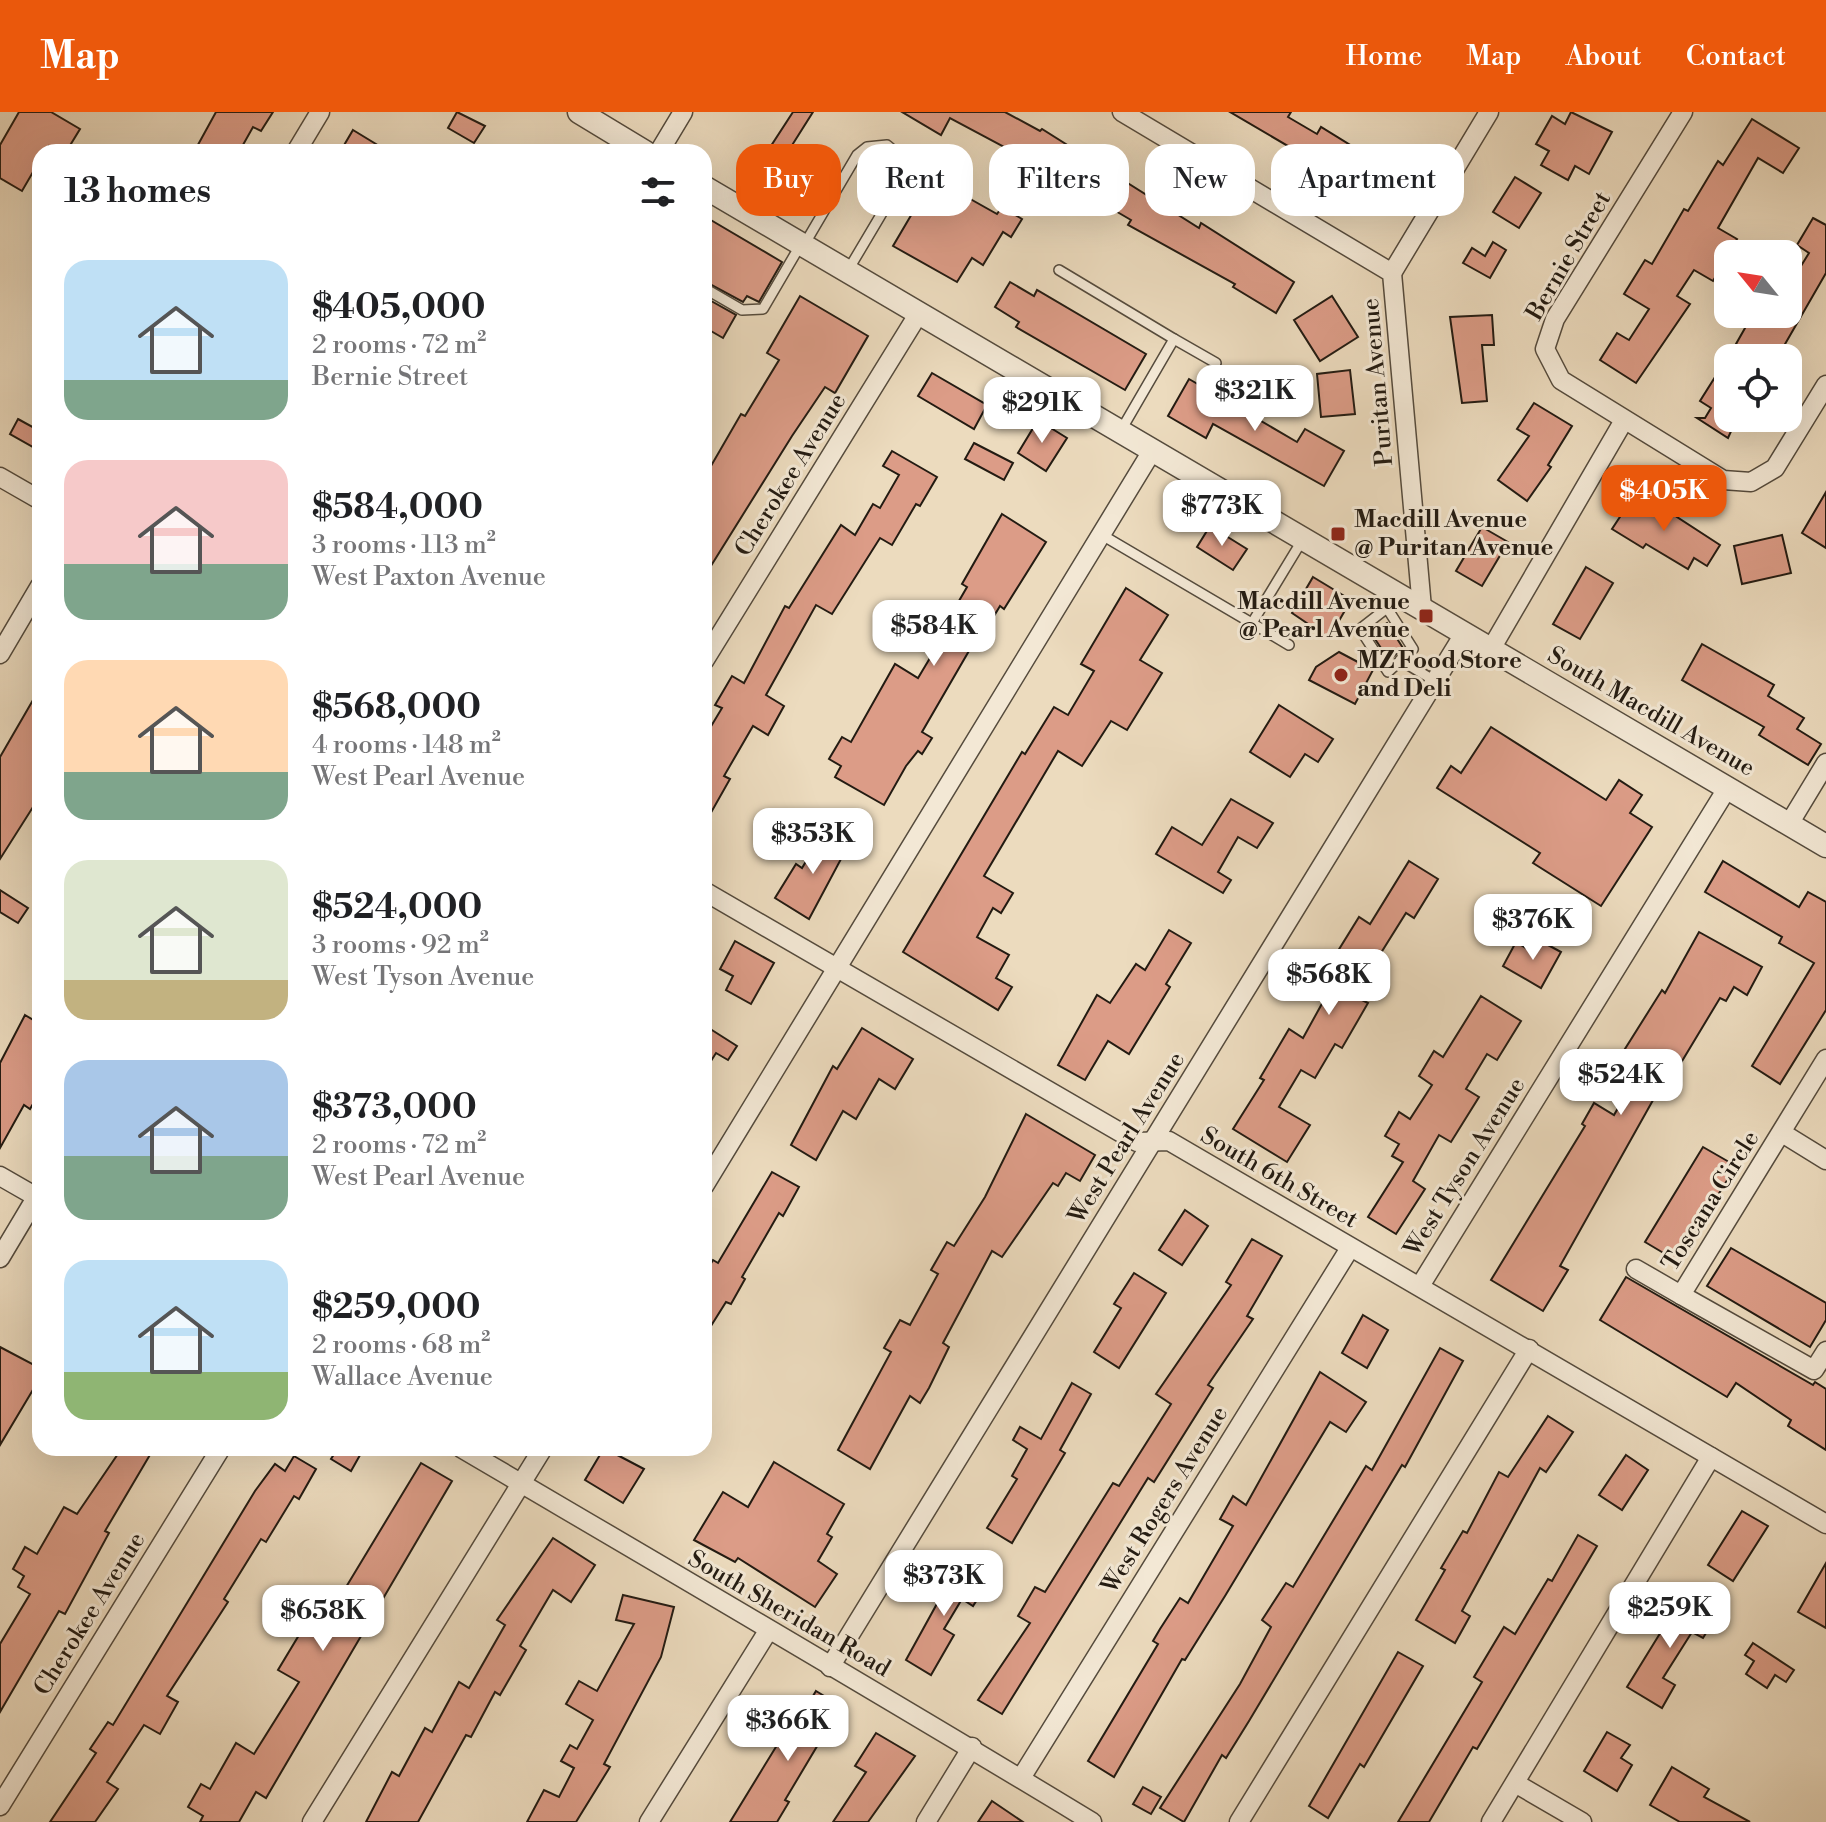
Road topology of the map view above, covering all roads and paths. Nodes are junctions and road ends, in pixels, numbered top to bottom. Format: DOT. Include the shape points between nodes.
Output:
graph roads {
  1 [pos="320,112"];
  2 [pos="579,112"];
  3 [pos="683,112"];
  4 [pos="1122,112"];
  5 [pos="1489,112"];
  6 [pos="1683,112"];
  7 [pos="301,144"];
  8 [pos="632,144"];
  9 [pos="664,144"];
  10 [pos="712,192"];
  11 [pos="802,245"];
  12 [pos="1059,270"];
  13 [pos="847,272"];
  14 [pos="1392,273"];
  15 [pos="712,293"];
  16 [pos="919,313"];
  17 [pos="1174,339"];
  18 [pos="1216,363"];
  19 [pos="1826,385"];
  20 [pos="1623,422"];
  21 [pos="1120,432"];
  22 [pos="1152,451"];
  23 [pos="0,477"];
  24 [pos="32,495"];
  25 [pos="1102,535"];
  26 [pos="1303,539"];
  27 [pos="32,600"];
  28 [pos="1390,601"];
  29 [pos="1422,608"];
  30 [pos="1252,623"];
  31 [pos="1464,634"];
  32 [pos="1289,645"];
  33 [pos="712,648"];
  34 [pos="1491,649"];
  35 [pos="0,654"];
  36 [pos="1400,660"];
  37 [pos="1435,682"];
  38 [pos="1826,763"];
  39 [pos="1728,787"];
  40 [pos="1789,824"];
  41 [pos="1826,846"];
  42 [pos="712,896"];
  43 [pos="837,969"];
  44 [pos="1826,1059"];
  45 [pos="1782,1133"];
  46 [pos="1152,1143"];
  47 [pos="1826,1160"];
  48 [pos="712,1173"];
  49 [pos="0,1176"];
  50 [pos="32,1192"];
  51 [pos="32,1207"];
  52 [pos="1350,1248"];
  53 [pos="0,1258"];
  54 [pos="1636,1269"];
  55 [pos="1420,1286"];
  56 [pos="1681,1295"];
  57 [pos="1529,1349"];
  58 [pos="1826,1351"];
  59 [pos="1820,1374"];
  60 [pos="216,1456"];
  61 [pos="475,1456"];
  62 [pos="538,1456"];
  63 [pos="1711,1457"];
  64 [pos="521,1483"];
  65 [pos="1826,1524"];
  66 [pos="768,1631"];
  67 [pos="830,1667"];
  68 [pos="972,1747"];
  69 [pos="1021,1778"];
  70 [pos="1515,1783"];
  71 [pos="0,1806"];
  72 [pos="312,1822"];
  73 [pos="649,1822"];
  74 [pos="926,1822"];
  75 [pos="1092,1822"];
  76 [pos="1239,1822"];
  77 [pos="1491,1822"];
  78 [pos="1582,1822"];
  1 -- 7 [label="street"];
  2 -- 8 [label="street"];
  3 -- 9 [label="street"];
  4 -- 14 [label="street, Puritan Avenue"];
  5 -- 14 [label="street"];
  6 -- 20 [label="street, Bernie Street" via="1555,319 1545,349 1561,380"];
  10 -- 11 [label="street, South Macdill Avenue"];
  11 -- 13 [label="street, South Macdill Avenue"];
  11 -- 13 [label="lane" via="857,155 867,147 887,145 899,155 901,181"];
  11 -- 15 [label="lane" via="763,309 742,310"];
  12 -- 17 [label="lane"];
  13 -- 16 [label="street, South Macdill Avenue"];
  14 -- 29 [label="street, Puritan Avenue"];
  16 -- 21 [label="street, South Macdill Avenue"];
  16 -- 33 [label="street, Cherokee Avenue"];
  17 -- 18 [label="lane"];
  17 -- 21 [label="lane"];
  19 -- 20 [label="street, Bernie Street" via="1775,468 1751,482 1723,480"];
  20 -- 34 [label="street"];
  21 -- 22 [label="street, South Macdill Avenue"];
  22 -- 25 [label="street"];
  22 -- 26 [label="street, South Macdill Avenue"];
  23 -- 24 [label="street"];
  25 -- 30 [label="lane"];
  25 -- 43 [label="street"];
  26 -- 28 [label="street, South Macdill Avenue"];
  26 -- 30 [label="lane"];
  27 -- 35 [label="street"];
  28 -- 29 [label="street, South Macdill Avenue"];
  28 -- 36 [label="lane" via="1413,649"];
  28 -- 36 [label="lane" via="1360,629 1388,672"];
  29 -- 31 [label="street, South Macdill Avenue"];
  30 -- 32 [label="lane"];
  31 -- 34 [label="street, South Macdill Avenue"];
  31 -- 37 [label="street, West Pearl Avenue"];
  34 -- 39 [label="street, South Macdill Avenue"];
  36 -- 37 [label="lane"];
  37 -- 46 [label="street, West Pearl Avenue"];
  38 -- 40 [label="street"];
  39 -- 40 [label="street, South Macdill Avenue"];
  39 -- 55 [label="street, West Tyson Avenue"];
  40 -- 41 [label="street, South Macdill Avenue"];
  42 -- 43 [label="street, South 6th Street"];
  43 -- 46 [label="street, South 6th Street" via="1137,1142"];
  43 -- 48 [label="street"];
  44 -- 45 [label="street, Toscana Circle"];
  45 -- 47 [label="street, Toscana Circle"];
  45 -- 56 [label="street, Toscana Circle"];
  46 -- 52 [label="street, South 6th Street" via="1169,1141"];
  46 -- 67 [label="street, West Pearl Avenue"];
  49 -- 50 [label="street"];
  51 -- 53 [label="street"];
  52 -- 55 [label="street, South 6th Street"];
  52 -- 69 [label="street, West Rogers Avenue"];
  54 -- 56 [label="street, Toscana Circle"];
  55 -- 57 [label="street, South 6th Street"];
  56 -- 59 [label="street, Toscana Circle"];
  57 -- 63 [label="street, South 6th Street"];
  57 -- 76 [label="street"];
  58 -- 59 [label="street, Toscana Circle"];
  60 -- 71 [label="street, Cherokee Avenue"];
  61 -- 64 [label="street, South Sheridan Road"];
  62 -- 64 [label="street"];
  63 -- 65 [label="street, South 6th Street"];
  63 -- 70 [label="street"];
  64 -- 66 [label="street, South Sheridan Road"];
  64 -- 72 [label="street"];
  66 -- 67 [label="street, South Sheridan Road"];
  66 -- 73 [label="street"];
  67 -- 68 [label="street, South Sheridan Road"];
  68 -- 69 [label="street, South Sheridan Road"];
  68 -- 74 [label="street"];
  69 -- 75 [label="street, South Sheridan Road"];
  70 -- 77 [label="street"];
  70 -- 78 [label="street"];
}
